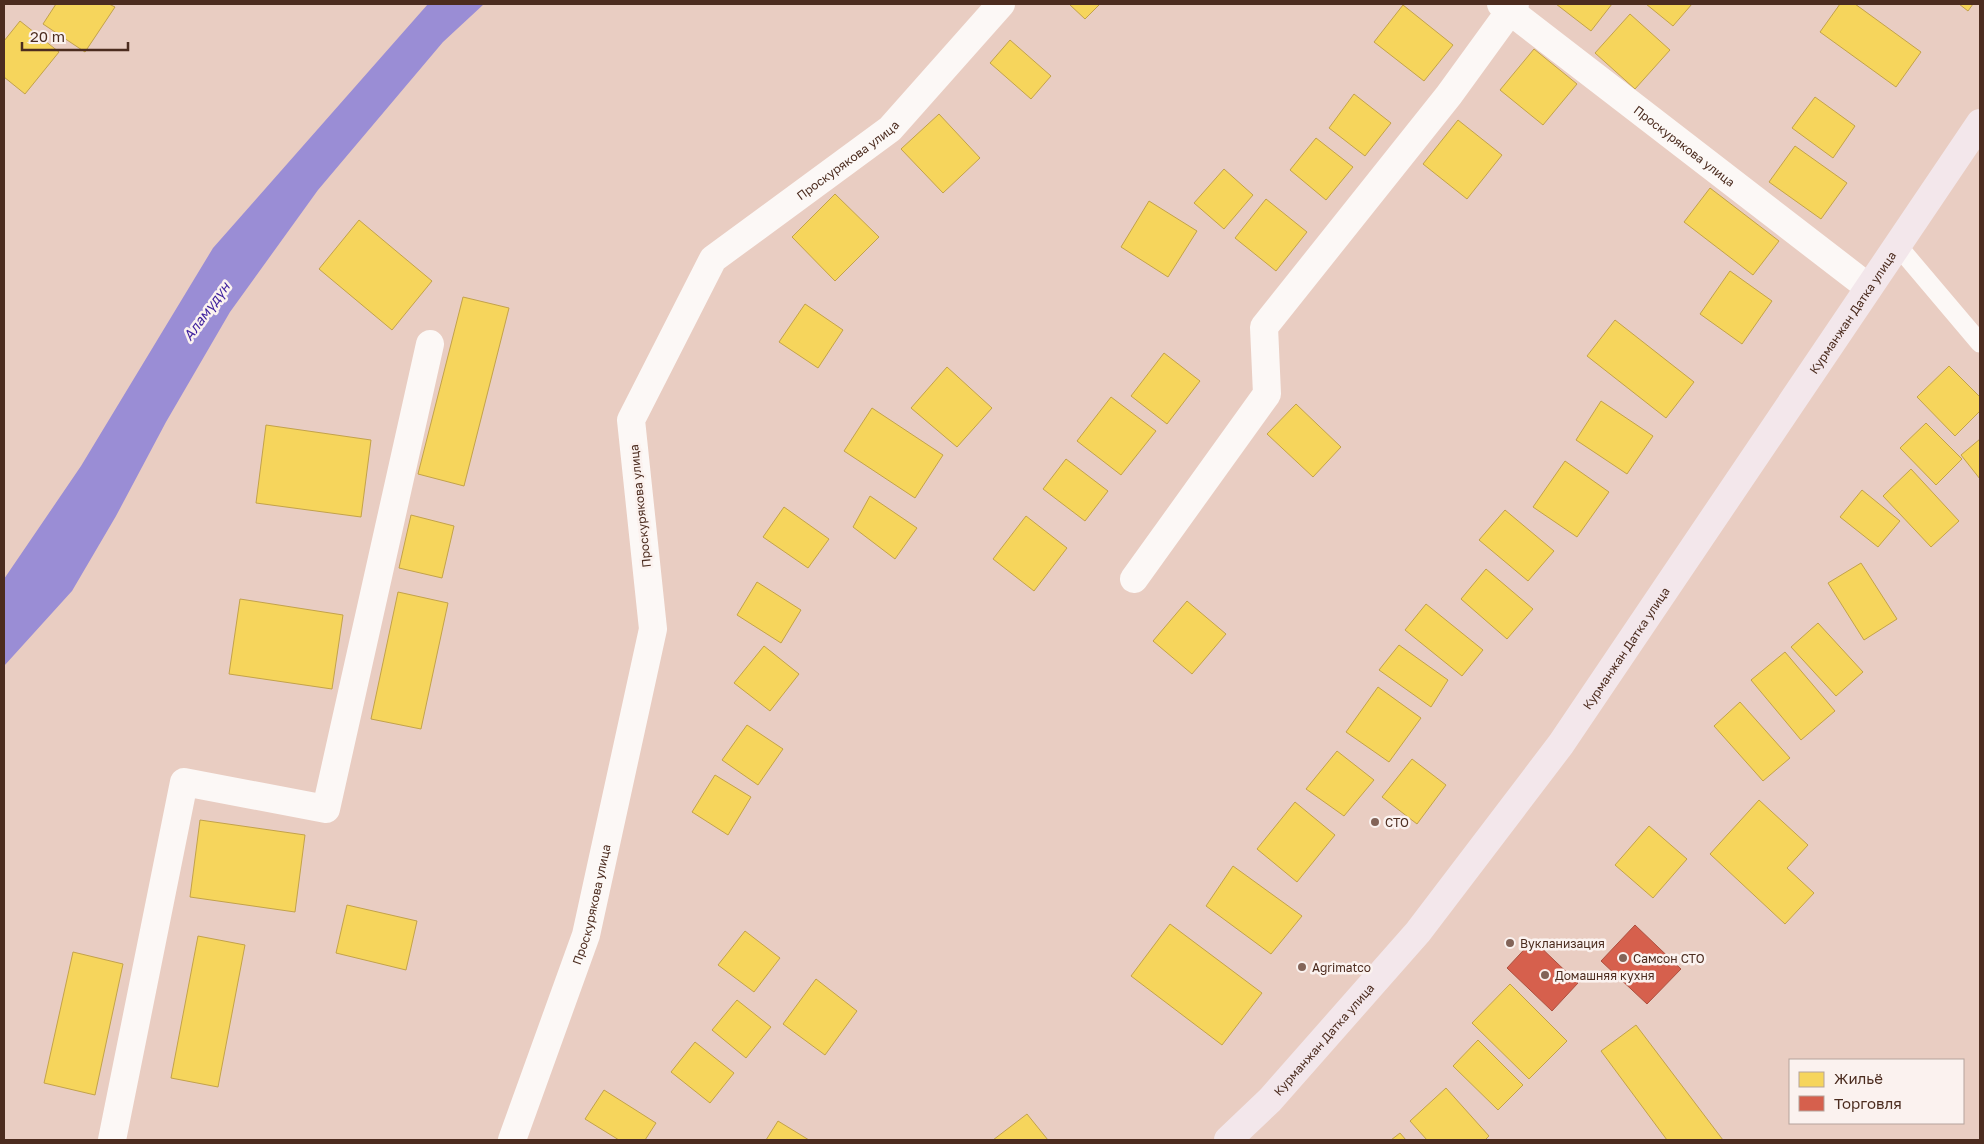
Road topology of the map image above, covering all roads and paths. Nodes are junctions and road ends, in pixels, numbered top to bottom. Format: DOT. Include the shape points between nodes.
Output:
graph roads {
  1 [pos="1001,4"];
  2 [pos="1509,6"];
  3 [pos="1980,123"];
  4 [pos="1898,245"];
  5 [pos="1868,287"];
  6 [pos="1980,343"];
  7 [pos="430,344"];
  8 [pos="1134,579"];
  9 [pos="112,1140"];
  10 [pos="512,1140"];
  11 [pos="1228,1140"];
  1 -- 10 [label="street, Проскурякова улица" via="890,129 712,259 631,420 653,629 586,935"];
  2 -- 5 [label="street, Проскурякова улица"];
  2 -- 8 [label="street" via="1449,95 1264,327 1267,394"];
  3 -- 4 [label="main road, Курманжан Датка улица"];
  4 -- 5 [label="main road, Курманжан Датка улица"];
  4 -- 6 [label="lane"];
  5 -- 11 [label="main road, Курманжан Датка улица" via="1561,744 1418,932 1270,1100"];
  7 -- 9 [label="street" via="326,809 184,782"];
}
